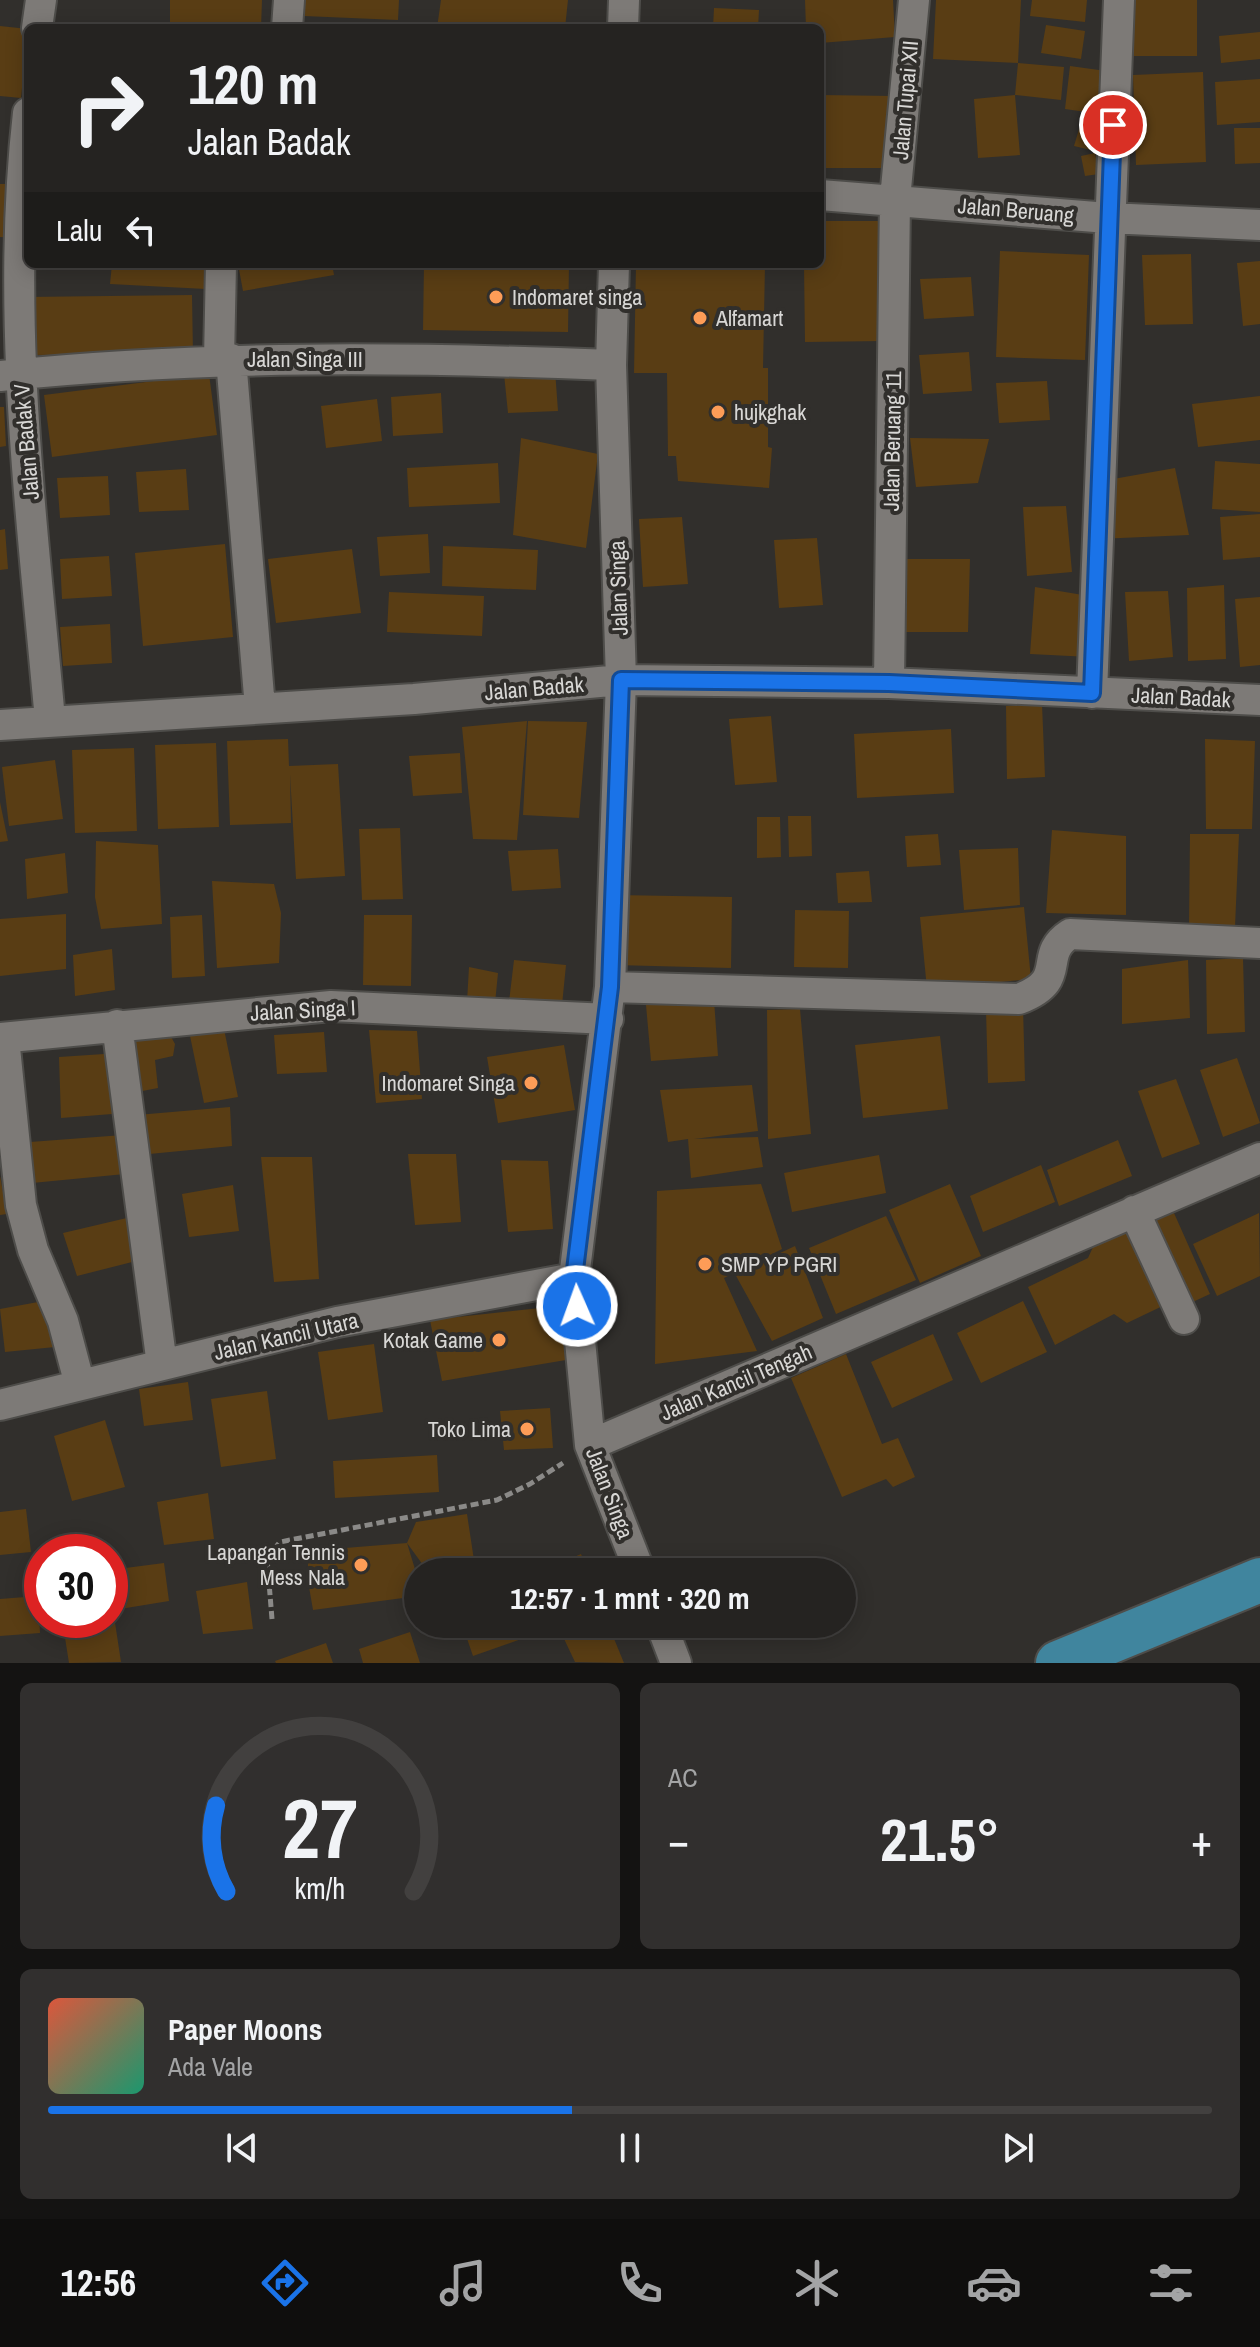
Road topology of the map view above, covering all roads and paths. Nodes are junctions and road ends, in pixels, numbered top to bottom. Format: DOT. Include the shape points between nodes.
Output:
graph roads {
  1 [pos="41,0"];
  2 [pos="289,0"];
  3 [pos="624,0"];
  4 [pos="914,0"];
  5 [pos="1119,0"];
  6 [pos="38,24"];
  7 [pos="287,24"];
  8 [pos="623,24"];
  9 [pos="24,131"];
  10 [pos="17,162"];
  11 [pos="824,195"];
  12 [pos="895,199"];
  13 [pos="1108,218"];
  14 [pos="1260,225"];
  15 [pos="221,268"];
  16 [pos="614,268"];
  17 [pos="225,359"];
  18 [pos="611,365"];
  19 [pos="10,375"];
  20 [pos="621,680"];
  21 [pos="889,683"];
  22 [pos="1092,693"];
  23 [pos="1260,700"];
  24 [pos="260,708"];
  25 [pos="50,720"];
  26 [pos="0,725"];
  27 [pos="1260,943"];
  28 [pos="610,987"];
  29 [pos="608,1019"];
  30 [pos="117,1025"];
  31 [pos="2,1038"];
  32 [pos="1260,1158"];
  33 [pos="1134,1211"];
  34 [pos="574,1278"];
  35 [pos="1184,1319"];
  36 [pos="162,1365"];
  37 [pos="80,1385"];
  38 [pos="0,1405"];
  39 [pos="590,1445"];
  40 [pos="634,1558"];
  41 [pos="1260,1580"];
  42 [pos="272,1619"];
  43 [pos="666,1638"];
  44 [pos="676,1663"];
  45 [pos="1058,1663"];
  1 -- 6 [label="street"];
  2 -- 7 [label="street"];
  3 -- 8 [label="street"];
  4 -- 12 [label="street, Jalan Tupai XII"];
  5 -- 13 [label="street"];
  9 -- 10 [label="street, Jalan Badak V"];
  10 -- 19 [label="street, Jalan Badak V"];
  11 -- 12 [label="street, Jalan Beruang"];
  12 -- 13 [label="street, Jalan Beruang"];
  12 -- 21 [label="street, Jalan Beruang 11"];
  13 -- 14 [label="street, Jalan Beruang"];
  13 -- 22 [label="street"];
  15 -- 17 [label="street"];
  16 -- 18 [label="street, Jalan Singa"];
  17 -- 18 [label="street, Jalan Singa III" via="429,358"];
  17 -- 19 [label="street, Jalan Singa III"];
  17 -- 24 [label="street"];
  18 -- 20 [label="street, Jalan Singa"];
  19 -- 25 [label="street, Jalan Badak V"];
  20 -- 21 [label="street, Jalan Badak"];
  20 -- 24 [label="street, Jalan Badak"];
  20 -- 28 [label="street, Jalan Singa"];
  21 -- 22 [label="street, Jalan Badak"];
  22 -- 23 [label="street, Jalan Badak"];
  24 -- 25 [label="street, Jalan Badak"];
  25 -- 26 [label="street, Jalan Badak"];
  27 -- 28 [label="street" via="1070,934 1055,950 1048,983 1019,999"];
  28 -- 29 [label="street, Jalan Singa"];
  29 -- 30 [label="street, Jalan Singa I" via="331,1006"];
  29 -- 34 [label="street, Jalan Singa"];
  30 -- 31 [label="street, Jalan Singa I"];
  30 -- 36 [label="street"];
  31 -- 37 [label="street" via="21,1205"];
  32 -- 33 [label="street, Jalan Kancil Tengah"];
  33 -- 35 [label="street"];
  33 -- 39 [label="street, Jalan Kancil Tengah"];
  34 -- 36 [label="street, Jalan Kancil Utara" via="337,1322"];
  34 -- 39 [label="street, Jalan Singa"];
  36 -- 37 [label="street, Jalan Kancil Utara"];
  37 -- 38 [label="street, Jalan Kancil Utara"];
  39 -- 40 [label="street, Jalan Singa"];
  39 -- 42 [label="path" via="497,1500 280,1542 267,1558"];
  41 -- 45 [label="main road"];
  43 -- 44 [label="street"];
}
